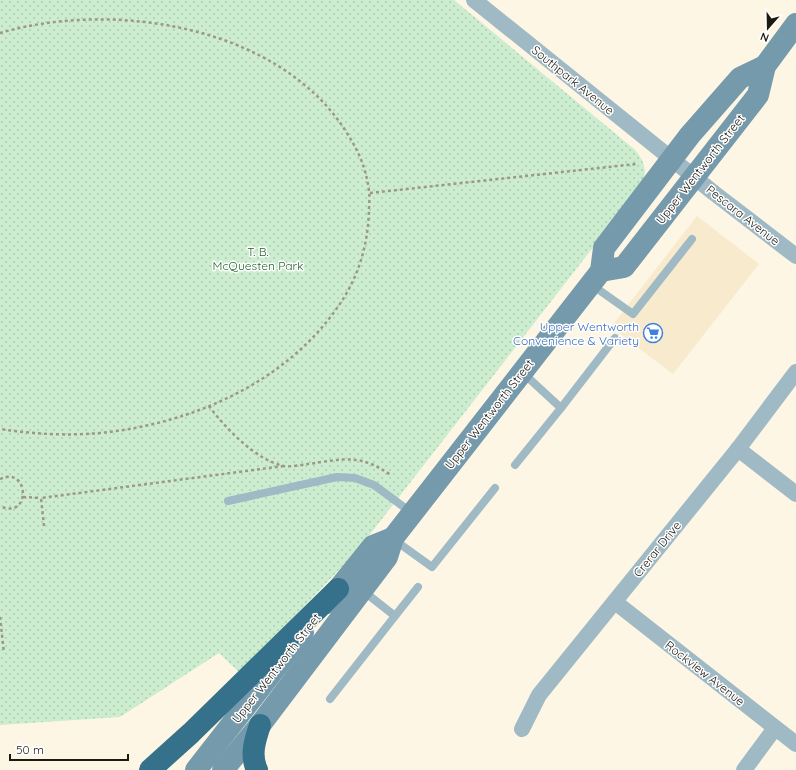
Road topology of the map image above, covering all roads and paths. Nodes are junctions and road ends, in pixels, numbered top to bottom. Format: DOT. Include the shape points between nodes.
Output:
graph roads {
  1 [pos="474,0"];
  2 [pos="796,24"];
  3 [pos="0,33"];
  4 [pos="765,66"];
  5 [pos="672,159"];
  6 [pos="636,164"];
  7 [pos="694,177"];
  8 [pos="370,193"];
  9 [pos="692,239"];
  10 [pos="796,256"];
  11 [pos="596,278"];
  12 [pos="615,338"];
  13 [pos="522,372"];
  14 [pos="796,372"];
  15 [pos="209,406"];
  16 [pos="561,408"];
  17 [pos="0,430"];
  18 [pos="738,449"];
  19 [pos="515,465"];
  20 [pos="284,466"];
  21 [pos="392,476"];
  22 [pos="1,478"];
  23 [pos="496,488"];
  24 [pos="796,494"];
  25 [pos="23,497"];
  26 [pos="41,498"];
  27 [pos="228,501"];
  28 [pos="0,506"];
  29 [pos="412,513"];
  30 [pos="44,526"];
  31 [pos="393,538"];
  32 [pos="418,587"];
  33 [pos="338,589"];
  34 [pos="361,590"];
  35 [pos="615,602"];
  36 [pos="395,616"];
  37 [pos="0,617"];
  38 [pos="4,653"];
  39 [pos="330,699"];
  40 [pos="260,725"];
  41 [pos="775,728"];
  42 [pos="522,729"];
  43 [pos="796,744"];
  44 [pos="150,770"];
  45 [pos="196,770"];
  46 [pos="223,770"];
  47 [pos="257,770"];
  48 [pos="744,770"];
  1 -- 5 [label="street, Southpark Avenue"];
  2 -- 4 [label="main road, Upper Wentworth Street"];
  3 -- 8 [label="path" via="68,21 139,21 214,36 246,49 283,68 323,100 336,115 364,164"];
  4 -- 5 [label="main road, Upper Wentworth Street" via="740,78"];
  4 -- 7 [label="main road, Upper Wentworth Street" via="758,95"];
  5 -- 7 [label="street, Pescara Avenue"];
  5 -- 11 [label="main road, Upper Wentworth Street" via="604,248"];
  6 -- 8 [label="path"];
  7 -- 10 [label="street, Pescara Avenue"];
  7 -- 11 [label="main road, Upper Wentworth Street" via="624,266"];
  8 -- 15 [label="path" via="369,226 362,257 344,299 325,325 276,370 250,387"];
  9 -- 11 [label="lane" via="633,314"];
  11 -- 13 [label="main road, Upper Wentworth Street"];
  12 -- 16 [label="lane"];
  13 -- 16 [label="lane"];
  13 -- 29 [label="main road, Upper Wentworth Street"];
  14 -- 18 [label="street, Crerar Drive"];
  15 -- 17 [label="path" via="125,430 48,434"];
  15 -- 20 [label="path" via="220,422 245,445 264,458"];
  16 -- 19 [label="lane"];
  18 -- 24 [label="street"];
  18 -- 35 [label="street, Crerar Drive"];
  20 -- 21 [label="path" via="334,460 360,460 375,465"];
  20 -- 26 [label="path"];
  22 -- 25 [label="path" via="12,477 17,480 23,487"];
  23 -- 31 [label="lane" via="432,567"];
  25 -- 26 [label="path"];
  25 -- 28 [label="path" via="21,502 12,508"];
  26 -- 30 [label="path"];
  27 -- 29 [label="lane" via="336,477 355,478 374,485"];
  29 -- 31 [label="main road, Upper Wentworth Street"];
  31 -- 33 [label="main road, Upper Wentworth Street" via="373,546"];
  31 -- 34 [label="main road, Upper Wentworth Street" via="387,557"];
  32 -- 36 [label="lane"];
  33 -- 44 [label="highway"];
  33 -- 45 [label="main road, Upper Wentworth Street"];
  34 -- 36 [label="lane"];
  34 -- 40 [label="main road, Upper Wentworth Street"];
  35 -- 41 [label="street, Rockview Avenue"];
  35 -- 42 [label="street, Crerar Drive" via="539,695"];
  36 -- 39 [label="lane"];
  37 -- 38 [label="path"];
  40 -- 46 [label="main road, Upper Wentworth Street"];
  40 -- 47 [label="highway" via="254,749"];
  41 -- 43 [label="street, Rockview Avenue"];
  41 -- 48 [label="street"];
}
